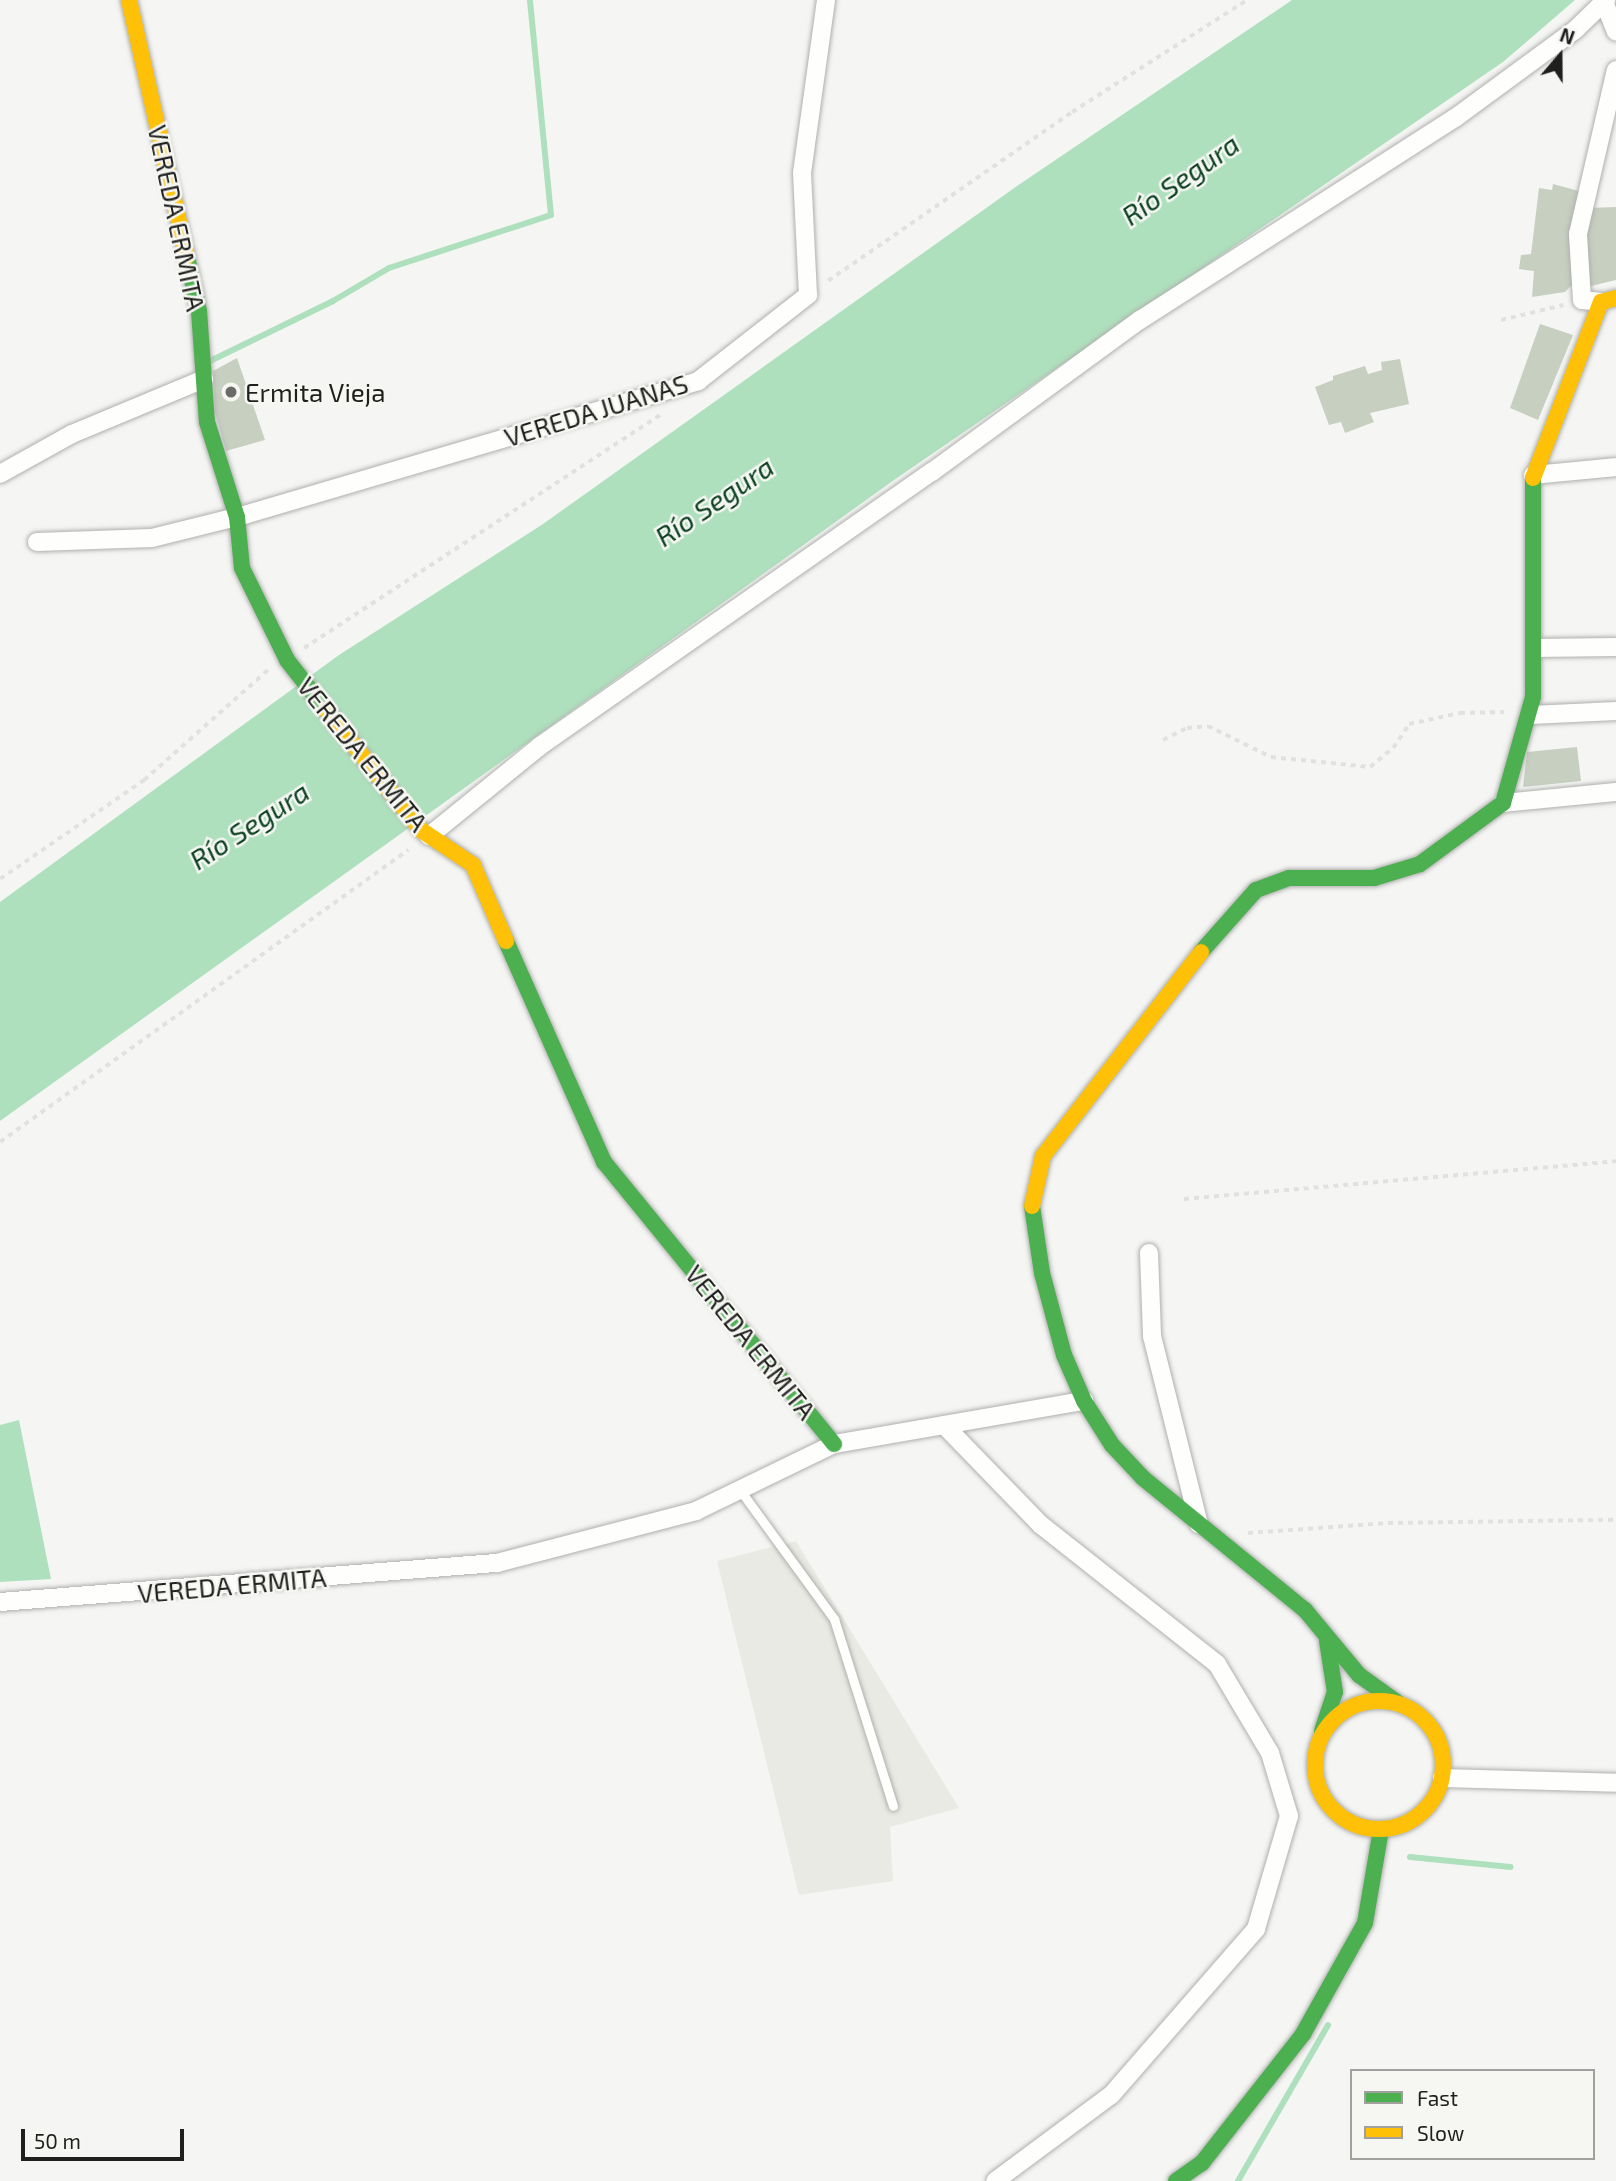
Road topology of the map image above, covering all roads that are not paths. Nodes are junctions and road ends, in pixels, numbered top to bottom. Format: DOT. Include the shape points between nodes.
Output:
graph roads {
  1 [pos="129,0"];
  2 [pos="141,0"];
  3 [pos="826,0"];
  4 [pos="1605,1"];
  5 [pos="1616,32"];
  6 [pos="1616,70"];
  7 [pos="1609,300"];
  8 [pos="204,379"];
  9 [pos="1616,467"];
  10 [pos="0,474"];
  11 [pos="1533,475"];
  12 [pos="237,517"];
  13 [pos="37,542"];
  14 [pos="1616,647"];
  15 [pos="1534,648"];
  16 [pos="1616,711"];
  17 [pos="1531,713"];
  18 [pos="1616,792"];
  19 [pos="1503,803"];
  20 [pos="425,833"];
  21 [pos="1149,1253"];
  22 [pos="1084,1401"];
  23 [pos="944,1425"];
  24 [pos="834,1444"];
  25 [pos="740,1490"];
  26 [pos="1199,1524"];
  27 [pos="0,1602"];
  28 [pos="1324,1633"];
  29 [pos="1398,1703"];
  30 [pos="1316,1751"];
  31 [pos="1442,1778"];
  32 [pos="1616,1783"];
  33 [pos="892,1806"];
  34 [pos="1381,1829"];
  35 [pos="995,2181"];
  36 [pos="1176,2181"];
  1 -- 2 [label="street, VEREDA ERMITA"];
  1 -- 8 [label="main road, VEREDA ERMITA" via="198,311"];
  3 -- 12 [label="street, VEREDA JUANAS" via="802,173 808,295 698,381"];
  4 -- 5 [label="street"];
  4 -- 20 [label="street" via="1576,29 1455,118 1140,320"];
  6 -- 7 [label="street" via="1578,234 1582,300"];
  7 -- 11 [label="main road"];
  8 -- 10 [label="street" via="72,434"];
  8 -- 12 [label="main road, VEREDA ERMITA" via="207,422"];
  9 -- 11 [label="street"];
  11 -- 15 [label="main road"];
  12 -- 13 [label="street" via="152,538"];
  12 -- 20 [label="main road, VEREDA ERMITA" via="242,568 287,660"];
  14 -- 15 [label="street"];
  15 -- 17 [label="main road"];
  16 -- 17 [label="street"];
  17 -- 19 [label="main road"];
  18 -- 19 [label="street"];
  19 -- 22 [label="main road" via="1420,864 1374,877 1289,878 1256,890 1234,910 1067,1120 1043,1156 1032,1211 1042,1273 1064,1355"];
  20 -- 24 [label="main road, VEREDA ERMITA" via="473,865 604,1162"];
  21 -- 26 [label="street" via="1147,1290 1153,1336"];
  22 -- 23 [label="street"];
  22 -- 26 [label="main road" via="1112,1445"];
  23 -- 24 [label="street"];
  23 -- 35 [label="street" via="1041,1525 1217,1664 1270,1753 1289,1816 1256,1929 1111,2095"];
  24 -- 25 [label="street, VEREDA ERMITA"];
  25 -- 27 [label="street, VEREDA ERMITA" via="696,1511 496,1563"];
  25 -- 33 [label="lane" via="834,1619"];
  26 -- 28 [label="main road" via="1305,1610"];
  28 -- 29 [label="main road" via="1359,1675"];
  28 -- 30 [label="main road" via="1334,1666 1335,1692"];
  29 -- 30 [label="main road" via="1360,1703 1335,1717"];
  29 -- 31 [label="main road" via="1427,1721 1442,1751"];
  30 -- 34 [label="main road" via="1317,1784 1334,1811 1363,1827"];
  31 -- 32 [label="street"];
  31 -- 34 [label="main road" via="1429,1806 1409,1822"];
  34 -- 36 [label="main road" via="1365,1923 1303,2034 1202,2164"];
}
